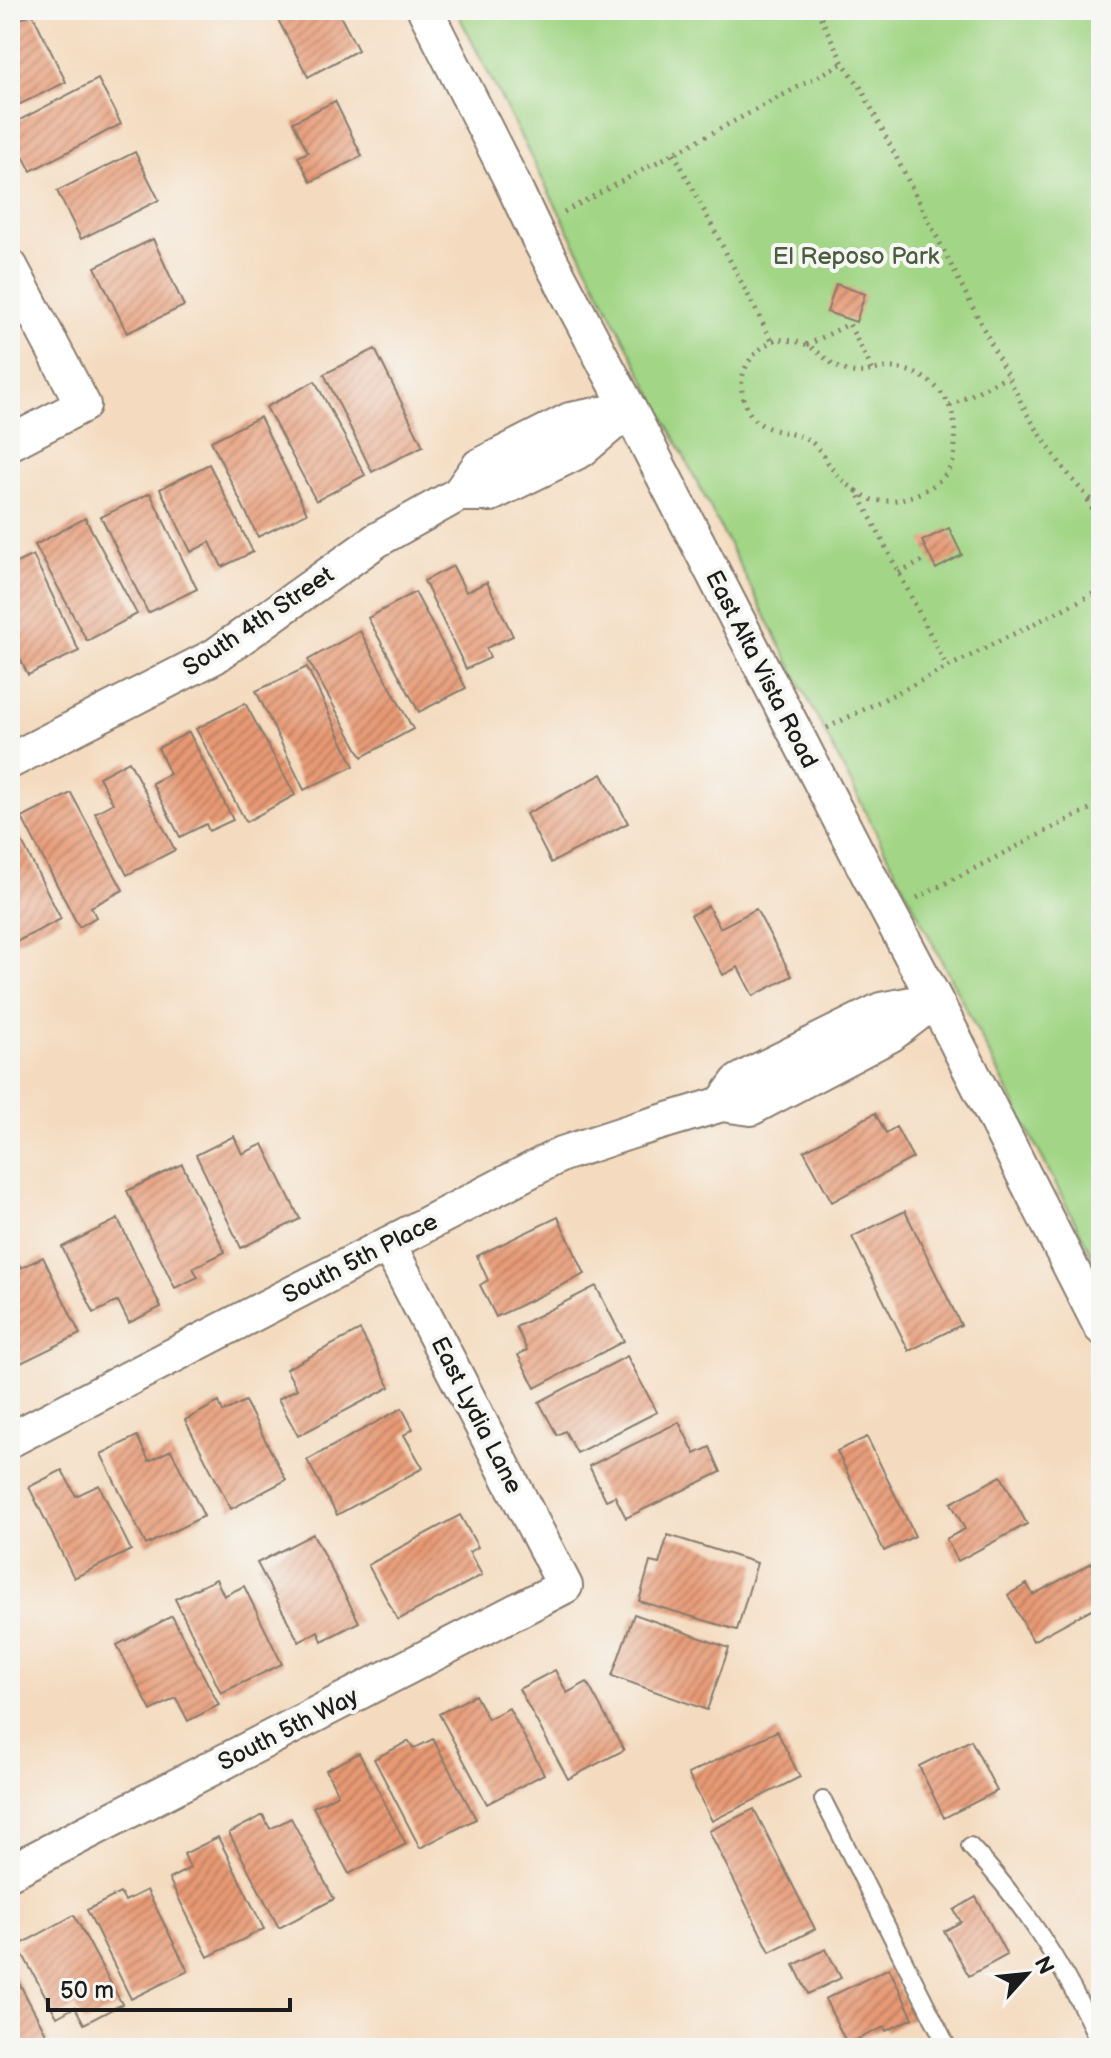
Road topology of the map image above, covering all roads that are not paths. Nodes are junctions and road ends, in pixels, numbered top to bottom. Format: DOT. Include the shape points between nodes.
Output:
graph roads {
  1 [pos="425,10"];
  2 [pos="10,266"];
  3 [pos="629,409"];
  4 [pos="10,443"];
  5 [pos="10,761"];
  6 [pos="935,1000"];
  7 [pos="388,1244"];
  8 [pos="1101,1327"];
  9 [pos="10,1440"];
  10 [pos="565,1586"];
  11 [pos="823,1800"];
  12 [pos="970,1846"];
  13 [pos="10,1872"];
  14 [pos="941,2046"];
  15 [pos="1101,2046"];
  1 -- 3 [label="street, East Alta Vista Road"];
  2 -- 4 [label="street" via="83,405"];
  3 -- 5 [label="street, South 4th Street" via="581,450 516,465 491,494 459,494 377,540 215,656"];
  3 -- 6 [label="street, East Alta Vista Road"];
  6 -- 7 [label="street, South 5th Place" via="890,1035 808,1062 751,1108 722,1104 562,1154"];
  6 -- 8 [label="street, East Alta Vista Road"];
  7 -- 9 [label="street, South 5th Place"];
  7 -- 10 [label="street, East Lydia Lane"];
  10 -- 13 [label="street, South 5th Way"];
  11 -- 14 [label="lane"];
  12 -- 15 [label="lane" via="996,1873 1054,1956"];
}
